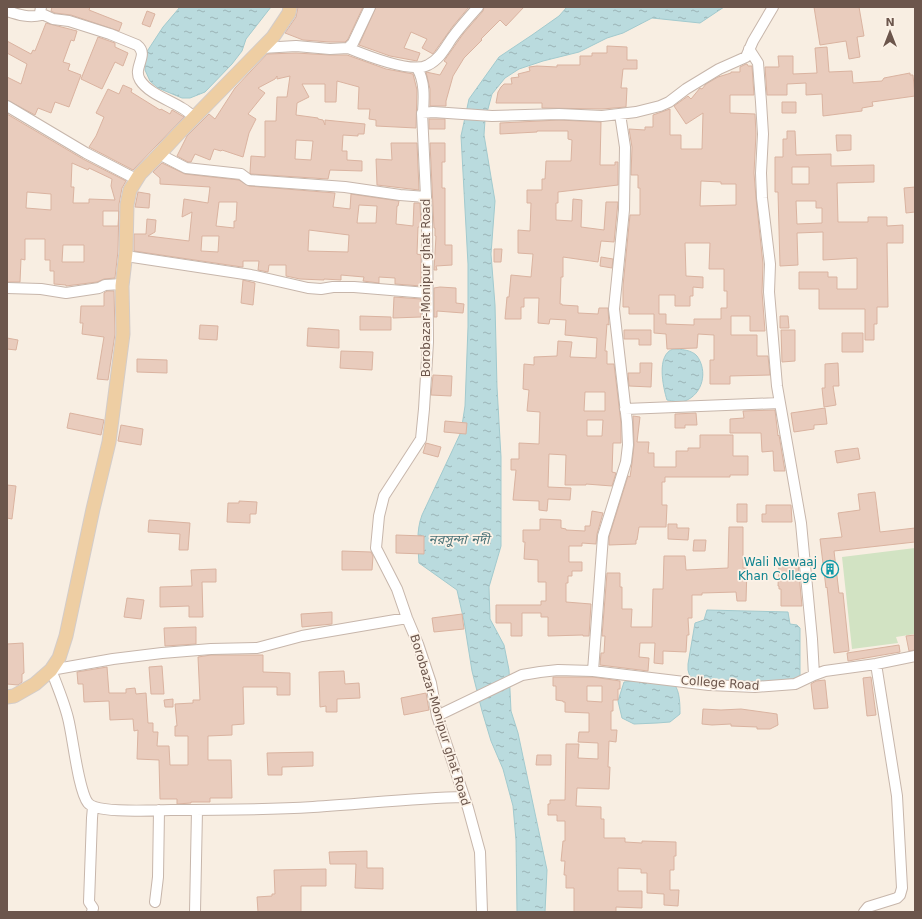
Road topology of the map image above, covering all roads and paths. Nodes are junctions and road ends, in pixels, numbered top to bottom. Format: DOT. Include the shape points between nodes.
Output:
graph roads {
  1 [pos="290,7"];
  2 [pos="370,7"];
  3 [pos="478,7"];
  4 [pos="773,7"];
  5 [pos="7,11"];
  6 [pos="41,11"];
  7 [pos="262,48"];
  8 [pos="348,48"];
  9 [pos="750,49"];
  10 [pos="417,68"];
  11 [pos="7,106"];
  12 [pos="423,112"];
  13 [pos="620,114"];
  14 [pos="195,117"];
  15 [pos="159,154"];
  16 [pos="136,179"];
  17 [pos="426,197"];
  18 [pos="126,256"];
  19 [pos="122,284"];
  20 [pos="7,288"];
  21 [pos="427,292"];
  22 [pos="780,403"];
  23 [pos="625,409"];
  24 [pos="407,618"];
  25 [pos="915,656"];
  26 [pos="876,664"];
  27 [pos="51,670"];
  28 [pos="593,670"];
  29 [pos="814,675"];
  30 [pos="7,697"];
  31 [pos="437,716"];
  32 [pos="464,798"];
  33 [pos="93,807"];
  34 [pos="159,810"];
  35 [pos="197,810"];
  36 [pos="154,902"];
  37 [pos="92,912"];
  38 [pos="195,912"];
  39 [pos="482,912"];
  40 [pos="864,912"];
  1 -- 7 [label="main road" via="289,13 273,37"];
  2 -- 8 [label="street" via="353,43"];
  3 -- 10 [label="street" via="439,57 427,66"];
  4 -- 9 [label="street"];
  5 -- 6 [label="street" via="34,17"];
  6 -- 14 [label="street" via="53,19 72,22 137,45 142,53 137,73 144,85"];
  7 -- 8 [label="street"];
  7 -- 14 [label="main road"];
  8 -- 10 [label="street" via="402,66"];
  9 -- 13 [label="street" via="746,57 719,69 670,102"];
  9 -- 22 [label="street" via="758,63 763,134 761,173 770,264 772,333"];
  10 -- 12 [label="street, Borobazar-Monipur ghat Road" via="422,78"];
  11 -- 16 [label="street"];
  12 -- 13 [label="street" via="492,116"];
  12 -- 17 [label="street, Borobazar-Monipur ghat Road"];
  13 -- 23 [label="street" via="625,147 624,210 614,309"];
  14 -- 15 [label="main road"];
  15 -- 16 [label="main road"];
  15 -- 17 [label="street" via="186,168 241,174 249,180 345,187"];
  16 -- 18 [label="main road" via="130,190 127,205"];
  17 -- 21 [label="street, Borobazar-Monipur ghat Road"];
  18 -- 19 [label="main road"];
  18 -- 21 [label="street" via="251,274 308,288 354,287"];
  19 -- 20 [label="street" via="66,293"];
  19 -- 27 [label="main road" via="123,334 109,442 66,636 59,658"];
  21 -- 24 [label="street, Borobazar-Monipur ghat Road" via="428,342 421,439 384,496 376,548 397,589"];
  22 -- 23 [label="street"];
  22 -- 29 [label="street" via="802,523"];
  23 -- 28 [label="street" via="628,445 626,462 603,536"];
  24 -- 27 [label="street" via="302,636 257,648 162,653"];
  24 -- 31 [label="street, Borobazar-Monipur ghat Road" via="431,683"];
  25 -- 26 [label="street, College Road"];
  26 -- 29 [label="street, College Road" via="825,671"];
  26 -- 40 [label="street" via="897,796 902,888 897,898 868,907"];
  27 -- 30 [label="main road" via="35,684 14,696"];
  27 -- 33 [label="street" via="68,717 81,786 88,803"];
  28 -- 29 [label="street, College Road" via="755,687 795,684"];
  28 -- 31 [label="street, College Road" via="558,670 522,675"];
  31 -- 32 [label="street, Borobazar-Monipur ghat Road"];
  32 -- 35 [label="street" via="312,807"];
  32 -- 39 [label="street, Borobazar-Monipur ghat Road" via="480,852"];
  33 -- 34 [label="street" via="100,810"];
  33 -- 37 [label="street" via="89,902 93,908"];
  34 -- 35 [label="street"];
  34 -- 36 [label="street" via="158,877"];
  35 -- 38 [label="street"];
}
